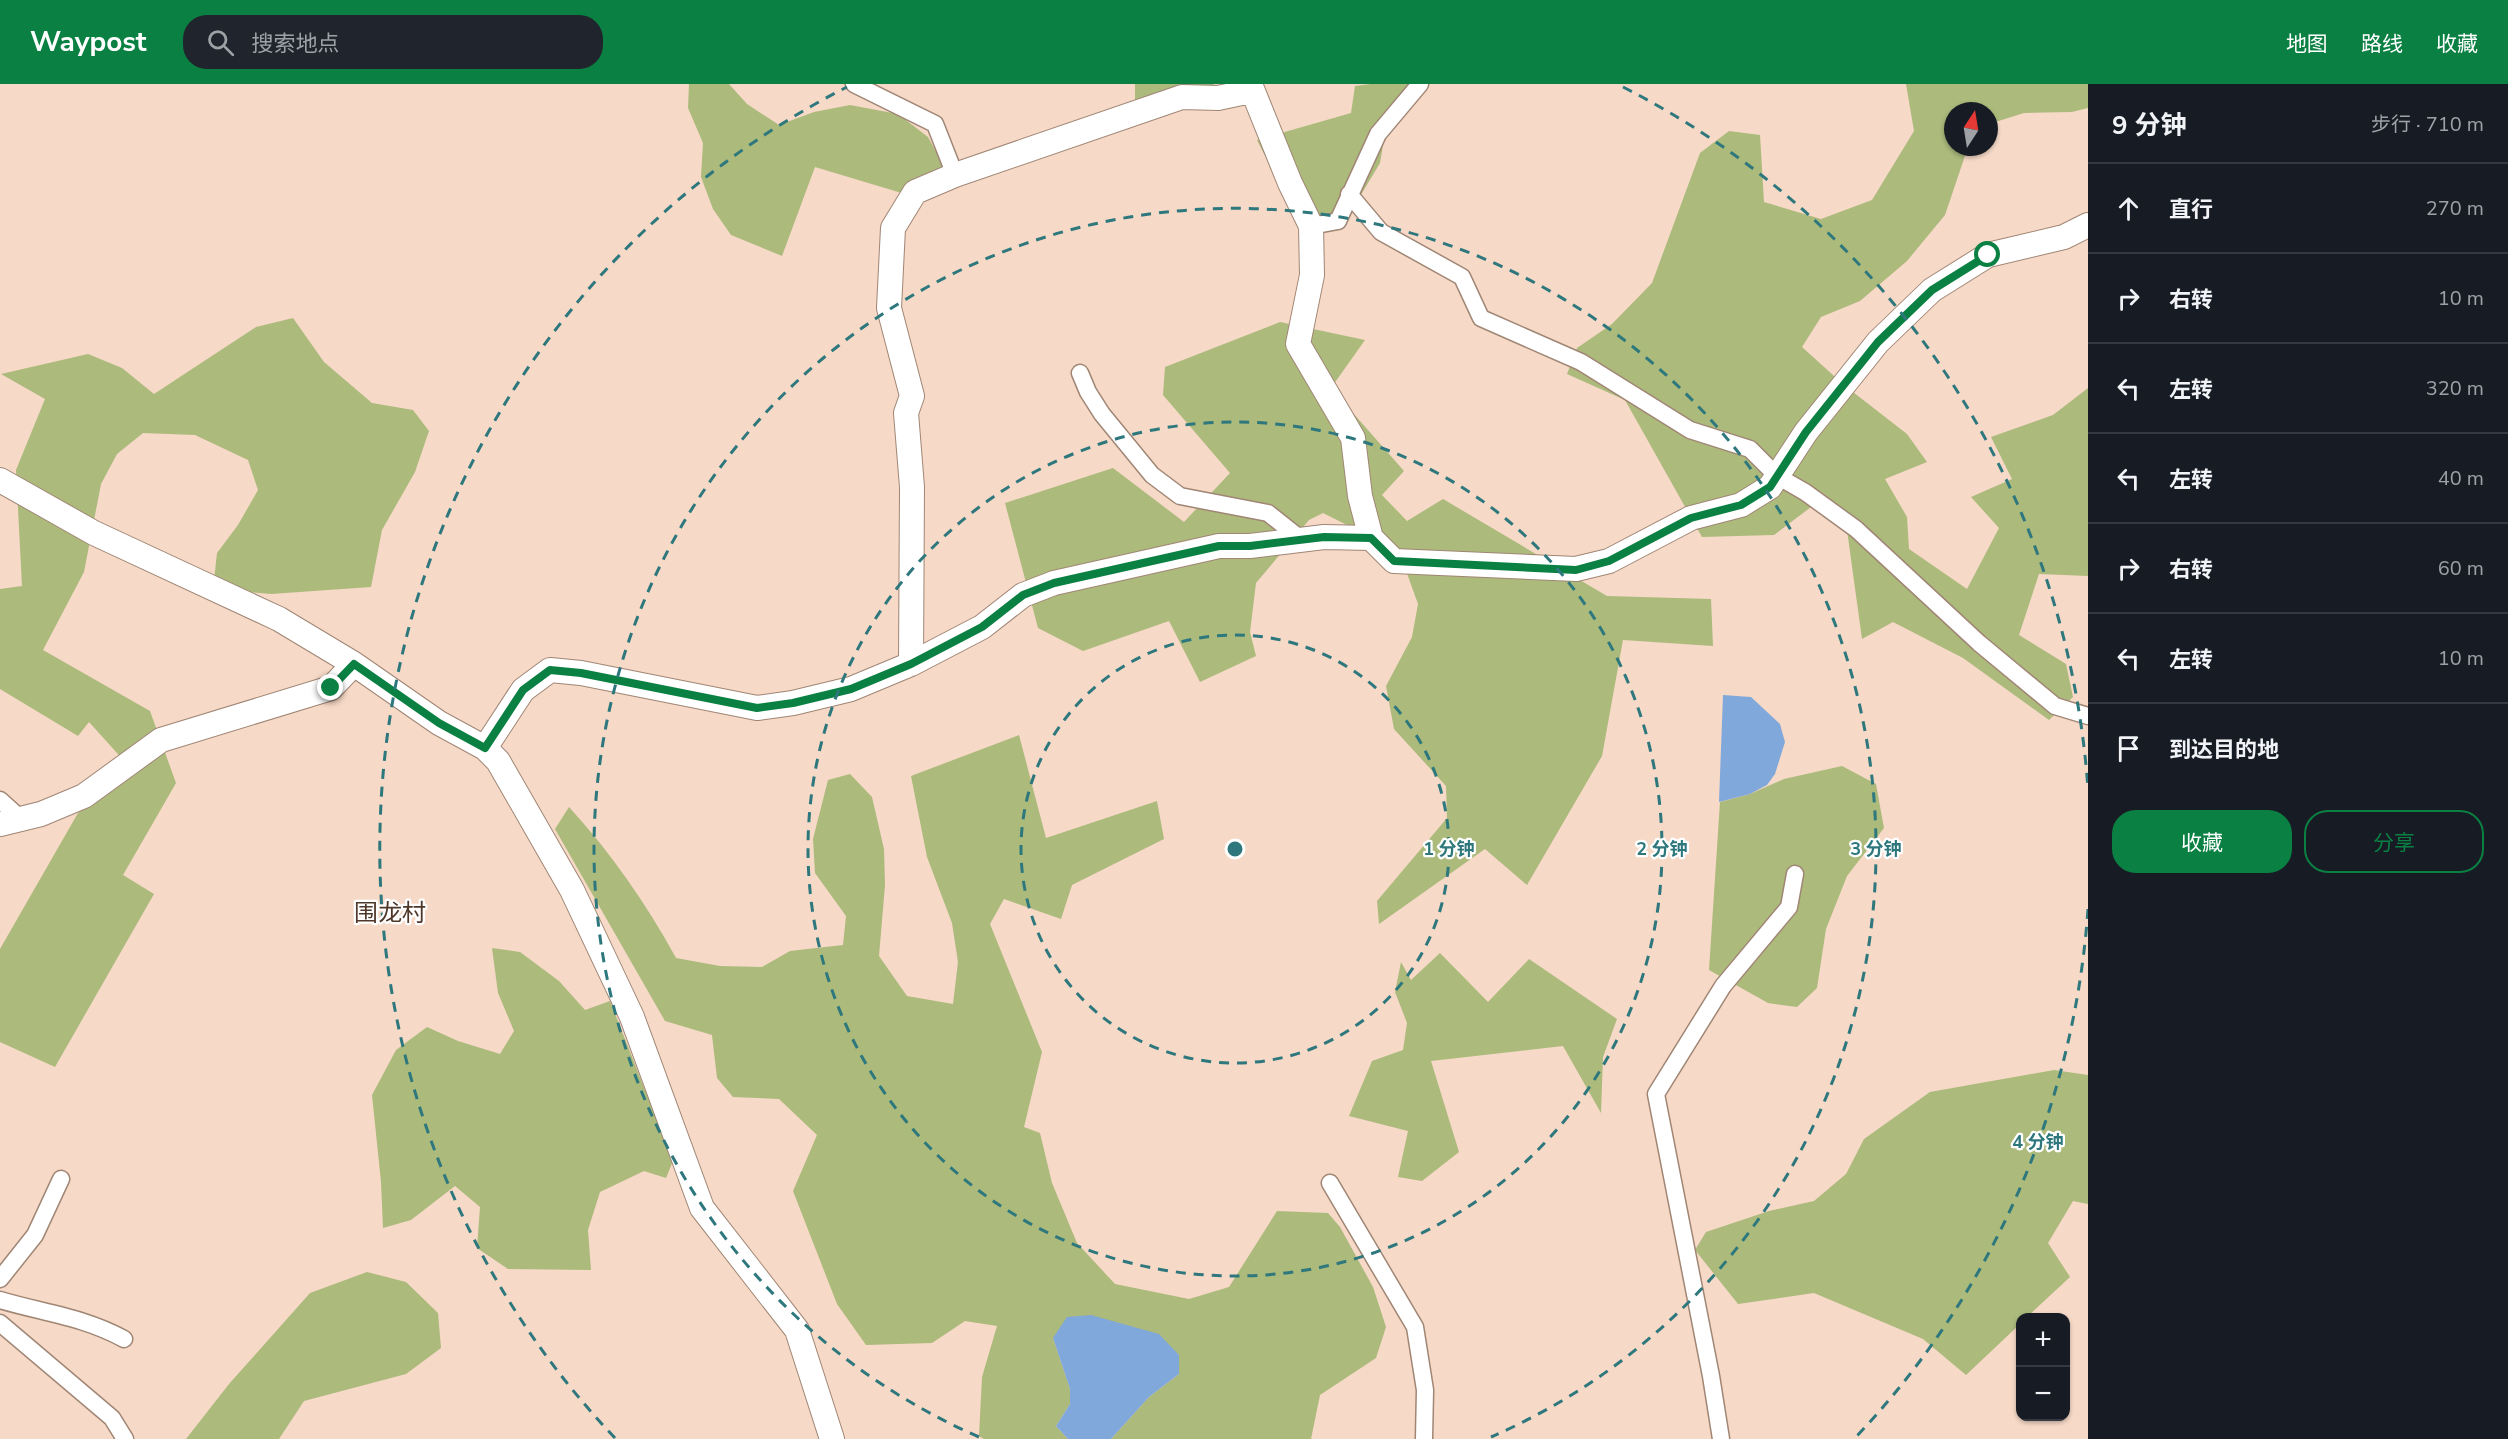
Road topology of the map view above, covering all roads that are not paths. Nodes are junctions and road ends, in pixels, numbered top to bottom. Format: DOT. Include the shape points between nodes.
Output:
graph roads {
  1 [pos="854,84"];
  2 [pos="1420,84"];
  3 [pos="1251,88"];
  4 [pos="955,175"];
  5 [pos="1349,194"];
  6 [pos="2088,225"];
  7 [pos="1311,226"];
  8 [pos="1080,373"];
  9 [pos="0,480"];
  10 [pos="1774,482"];
  11 [pos="1371,538"];
  12 [pos="1302,540"];
  13 [pos="354,664"];
  14 [pos="911,664"];
  15 [pos="2088,716"];
  16 [pos="485,748"];
  17 [pos="0,800"];
  18 [pos="10,821"];
  19 [pos="1796,874"];
  20 [pos="61,1179"];
  21 [pos="1330,1183"];
  22 [pos="0,1279"];
  23 [pos="0,1300"];
  24 [pos="0,1323"];
  25 [pos="124,1339"];
  26 [pos="124,1439"];
  27 [pos="832,1439"];
  28 [pos="1424,1439"];
  29 [pos="1720,1439"];
  1 -- 4 [label="street" via="935,124"];
  2 -- 5 [label="street" via="1378,134"];
  3 -- 4 [label="street" via="1218,98 1182,96"];
  3 -- 7 [label="street"];
  4 -- 14 [label="street" via="915,192 893,228 889,308 912,396 906,413 912,487"];
  5 -- 7 [label="street" via="1338,221"];
  5 -- 10 [label="street" via="1381,232 1461,277 1481,318 1581,362 1690,430 1750,449"];
  6 -- 10 [label="street" via="2064,237 1988,255 1932,290 1878,342 1806,432"];
  7 -- 11 [label="street" via="1312,275 1298,344 1353,438 1360,495"];
  8 -- 12 [label="street" via="1102,414 1152,475 1180,496 1268,513"];
  9 -- 13 [label="street" via="94,533 279,619"];
  10 -- 11 [label="street" via="1741,505 1691,518 1609,561 1576,570 1394,561"];
  10 -- 15 [label="street" via="1805,492 1856,529 1980,644 2055,706"];
  11 -- 12 [label="street"];
  12 -- 14 [label="street" via="1219,546 1054,583 1023,595 982,627"];
  13 -- 16 [label="street" via="439,723"];
  13 -- 18 [label="street" via="331,688 161,740 84,796 41,814"];
  14 -- 16 [label="street" via="851,689 757,708 550,670 523,690"];
  16 -- 27 [label="street" via="498,761 572,890 627,1006 702,1208 797,1330"];
  17 -- 18 [label="street"];
  19 -- 29 [label="street" via="1789,906 1723,986 1656,1094"];
  20 -- 22 [label="street" via="35,1235"];
  21 -- 28 [label="street" via="1415,1327 1425,1390"];
  23 -- 25 [label="street" via="99,1325"];
  24 -- 26 [label="street" via="112,1418"];
}
